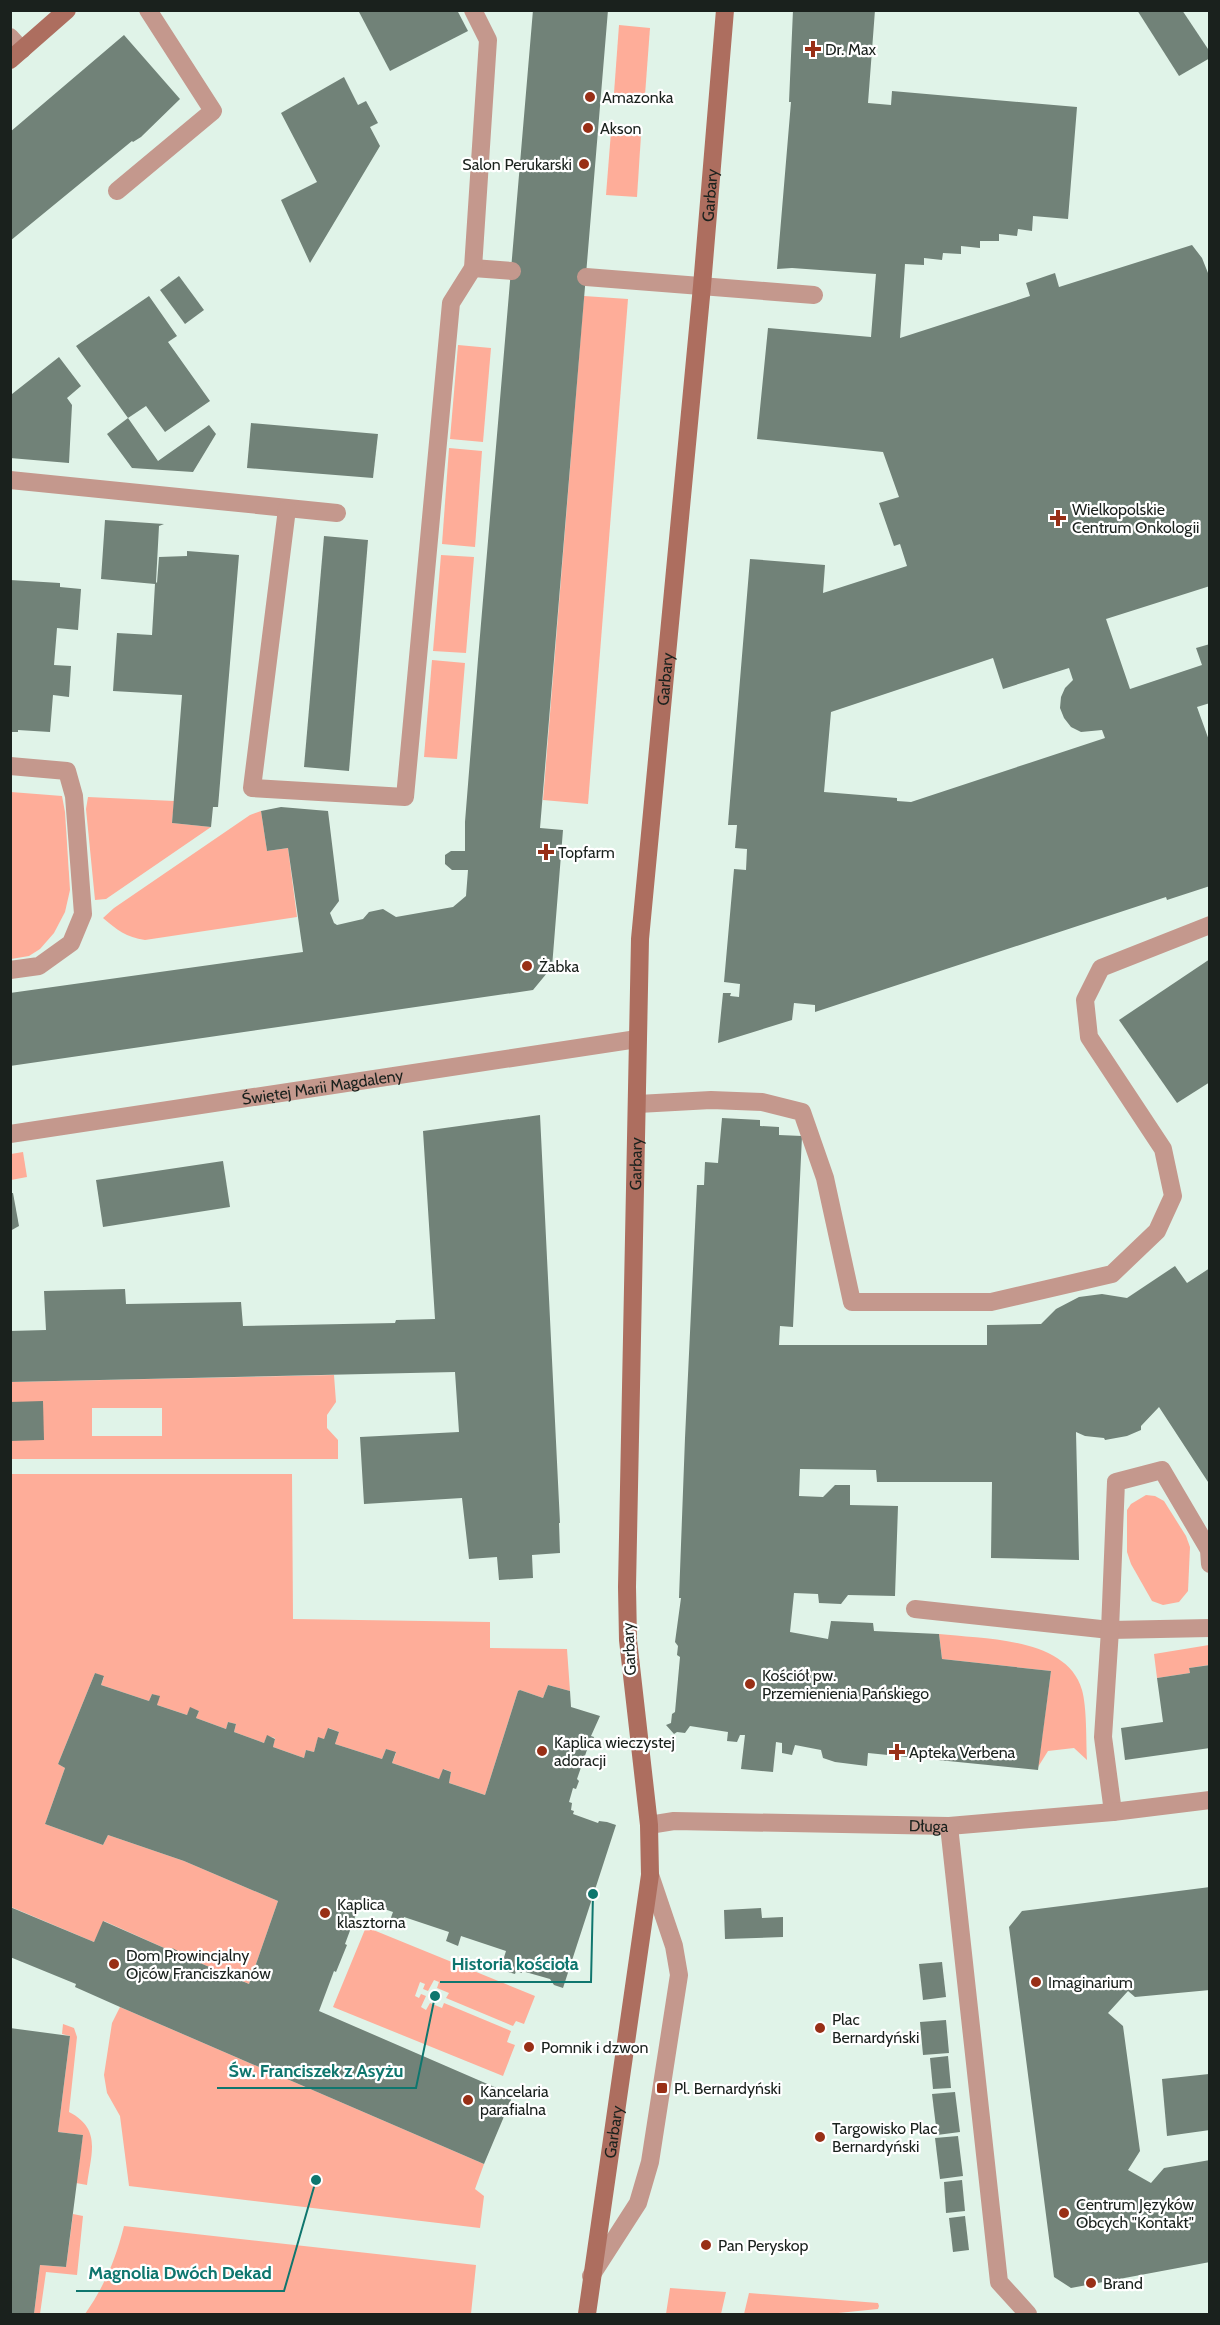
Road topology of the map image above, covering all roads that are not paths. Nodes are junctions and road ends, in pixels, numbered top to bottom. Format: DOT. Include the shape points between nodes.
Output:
graph roads {
  1 [pos="67,10"];
  2 [pos="148,10"];
  3 [pos="473,10"];
  4 [pos="725,10"];
  5 [pos="14,49"];
  6 [pos="117,191"];
  7 [pos="473,268"];
  8 [pos="512,271"];
  9 [pos="586,277"];
  10 [pos="702,286"];
  11 [pos="814,295"];
  12 [pos="10,480"];
  13 [pos="287,509"];
  14 [pos="336,513"];
  15 [pos="10,766"];
  16 [pos="1209,925"];
  17 [pos="10,970"];
  18 [pos="637,1039"];
  19 [pos="638,1104"];
  20 [pos="10,1134"];
  21 [pos="1209,1564"];
  22 [pos="915,1609"];
  23 [pos="1209,1628"];
  24 [pos="1110,1630"];
  25 [pos="1209,1800"];
  26 [pos="1113,1812"];
  27 [pos="649,1825"];
  28 [pos="949,1826"];
  29 [pos="650,1875"];
  30 [pos="591,2276"];
  31 [pos="587,2314"];
  32 [pos="1028,2314"];
  1 -- 5 [label="street"];
  2 -- 6 [label="street" via="213,111"];
  3 -- 7 [label="street" via="488,40"];
  4 -- 10 [label="street, Garbary"];
  7 -- 8 [label="street"];
  7 -- 13 [label="street" via="451,303 405,797 252,788"];
  9 -- 10 [label="street"];
  10 -- 11 [label="street"];
  10 -- 18 [label="street, Garbary" via="640,939"];
  12 -- 13 [label="street"];
  13 -- 14 [label="street"];
  15 -- 17 [label="street" via="68,771 74,796 84,914 71,944 39,966"];
  16 -- 19 [label="street" via="1101,968 1085,1000 1089,1037 1163,1149 1173,1196 1157,1231 1112,1274 991,1302 852,1302 825,1178 802,1113 762,1101"];
  18 -- 19 [label="street, Garbary"];
  18 -- 20 [label="street, Świętej Marii Magdaleny"];
  19 -- 27 [label="street, Garbary" via="628,1640"];
  21 -- 24 [label="street" via="1209,1550 1162,1470 1116,1482"];
  22 -- 24 [label="street"];
  23 -- 24 [label="street"];
  24 -- 26 [label="street" via="1103,1737"];
  25 -- 26 [label="street, Długa"];
  26 -- 28 [label="street, Długa"];
  27 -- 28 [label="street, Długa" via="674,1821"];
  27 -- 29 [label="street, Garbary"];
  28 -- 32 [label="street" via="999,2282"];
  29 -- 30 [label="street, Garbary"];
  29 -- 30 [label="street" via="674,1946 679,1976 643,2190 629,2220"];
  30 -- 31 [label="street, Garbary"];
}
